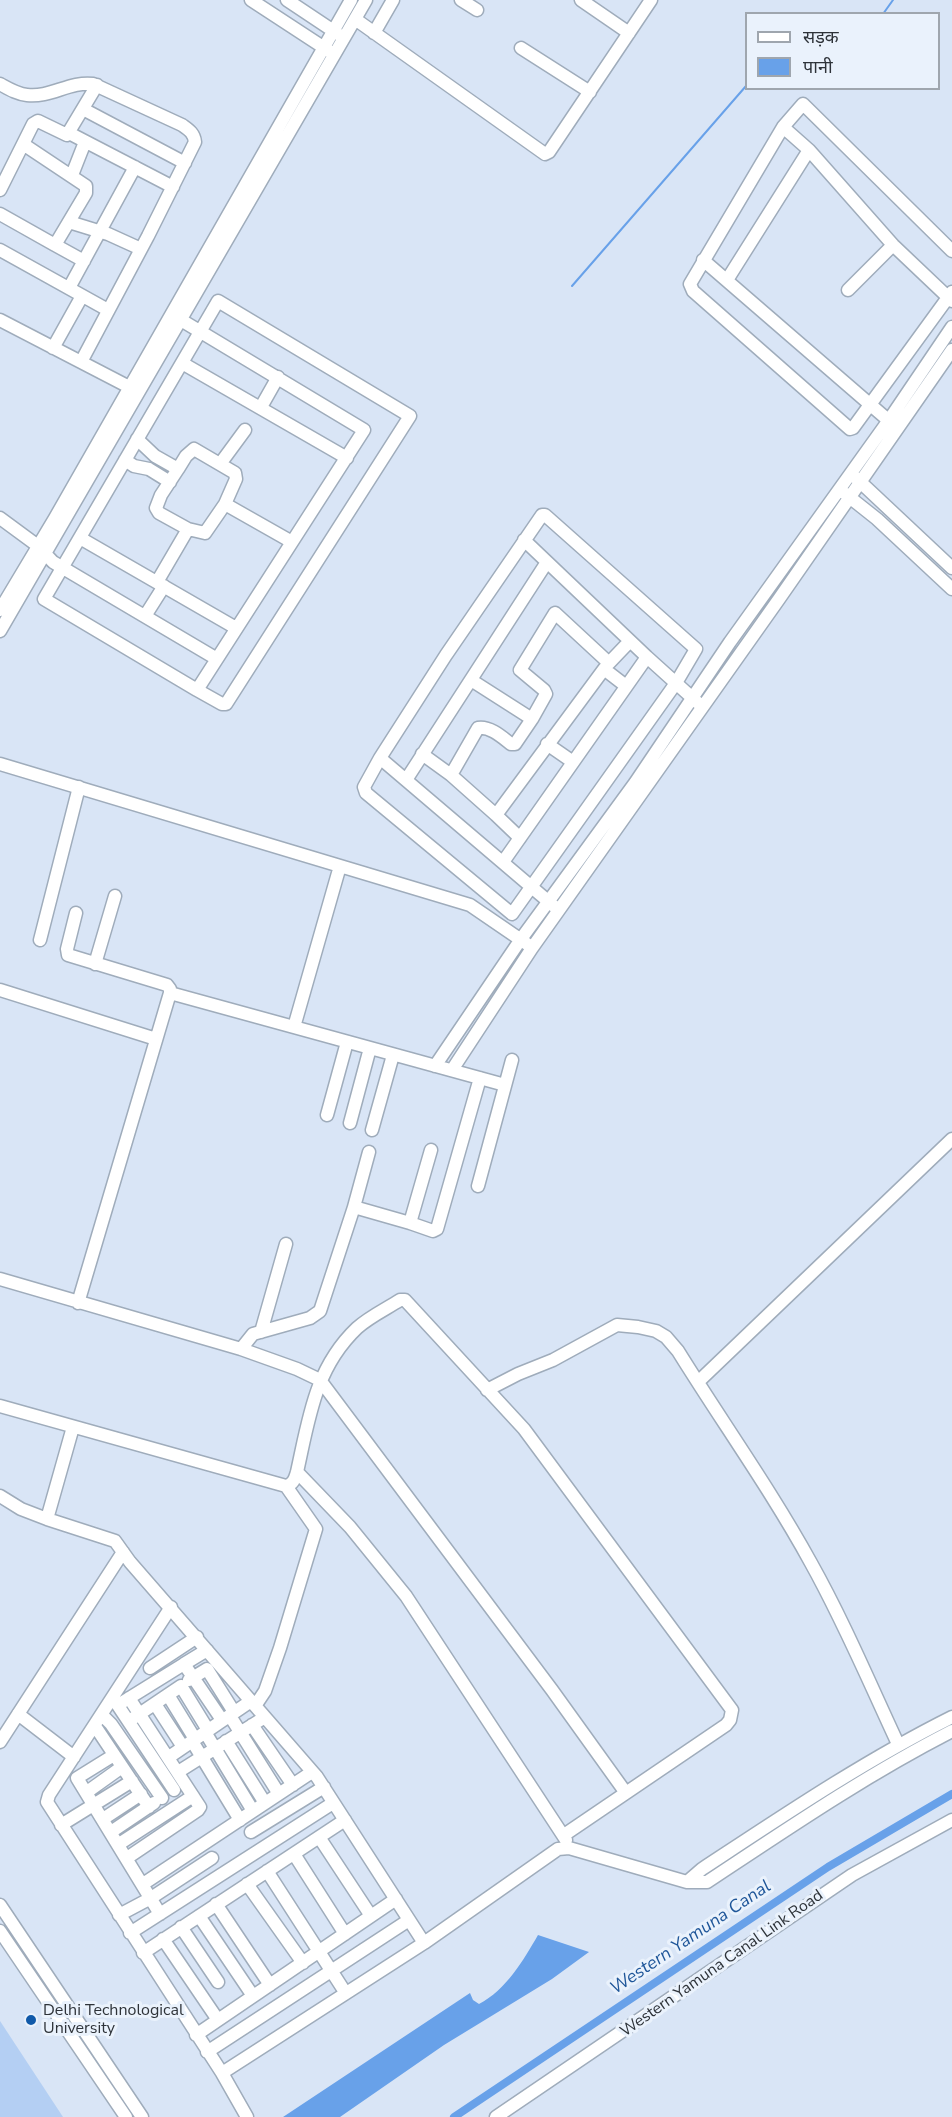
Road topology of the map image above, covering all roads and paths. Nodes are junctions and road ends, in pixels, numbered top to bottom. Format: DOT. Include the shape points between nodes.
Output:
graph roads {
  1 [pos="251,0"];
  2 [pos="286,0"];
  3 [pos="351,0"];
  4 [pos="366,0"];
  5 [pos="393,0"];
  6 [pos="461,0"];
  7 [pos="581,0"];
  8 [pos="651,0"];
  9 [pos="477,10"];
  10 [pos="355,20"];
  11 [pos="333,31"];
  12 [pos="374,33"];
  13 [pos="629,33"];
  14 [pos="344,38"];
  15 [pos="324,47"];
  16 [pos="521,48"];
  17 [pos="335,55"];
  18 [pos="97,85"];
  19 [pos="2,90"];
  20 [pos="590,92"];
  21 [pos="83,109"];
  22 [pos="783,127"];
  23 [pos="69,133"];
  24 [pos="86,142"];
  25 [pos="23,144"];
  26 [pos="809,150"];
  27 [pos="184,163"];
  28 [pos="135,167"];
  29 [pos="72,175"];
  30 [pos="2,182"];
  31 [pos="173,187"];
  32 [pos="0,214"];
  33 [pos="69,222"];
  34 [pos="100,232"];
  35 [pos="55,245"];
  36 [pos="893,245"];
  37 [pos="141,249"];
  38 [pos="0,250"];
  39 [pos="952,251"];
  40 [pos="703,260"];
  41 [pos="84,261"];
  42 [pos="727,280"];
  43 [pos="69,288"];
  44 [pos="848,290"];
  45 [pos="82,296"];
  46 [pos="951,297"];
  47 [pos="108,310"];
  48 [pos="176,317"];
  49 [pos="0,320"];
  50 [pos="952,327"];
  51 [pos="200,331"];
  52 [pos="54,348"];
  53 [pos="952,350"];
  54 [pos="81,362"];
  55 [pos="182,363"];
  56 [pos="278,377"];
  57 [pos="134,390"];
  58 [pos="870,405"];
  59 [pos="261,407"];
  60 [pos="893,424"];
  61 [pos="245,430"];
  62 [pos="137,439"];
  63 [pos="347,458"];
  64 [pos="125,460"];
  65 [pos="220,464"];
  66 [pos="178,469"];
  67 [pos="856,478"];
  68 [pos="170,482"];
  69 [pos="844,493"];
  70 [pos="225,504"];
  71 [pos="0,518"];
  72 [pos="188,529"];
  73 [pos="80,538"];
  74 [pos="524,540"];
  75 [pos="292,542"];
  76 [pos="41,550"];
  77 [pos="547,562"];
  78 [pos="62,568"];
  79 [pos="952,568"];
  80 [pos="160,584"];
  81 [pos="952,589"];
  82 [pos="0,610"];
  83 [pos="145,616"];
  84 [pos="236,628"];
  85 [pos="0,631"];
  86 [pos="630,641"];
  87 [pos="647,657"];
  88 [pos="217,658"];
  89 [pos="606,666"];
  90 [pos="471,680"];
  91 [pos="676,683"];
  92 [pos="626,686"];
  93 [pos="197,690"];
  94 [pos="693,697"];
  95 [pos="702,707"];
  96 [pos="532,719"];
  97 [pos="547,744"];
  98 [pos="422,754"];
  99 [pos="380,758"];
  100 [pos="573,762"];
  101 [pos="0,764"];
  102 [pos="451,775"];
  103 [pos="406,780"];
  104 [pos="79,787"];
  105 [pos="496,815"];
  106 [pos="520,838"];
  107 [pos="503,862"];
  108 [pos="340,866"];
  109 [pos="533,887"];
  110 [pos="115,896"];
  111 [pos="550,902"];
  112 [pos="559,911"];
  113 [pos="76,912"];
  114 [pos="521,939"];
  115 [pos="40,940"];
  116 [pos="532,948"];
  117 [pos="95,964"];
  118 [pos="0,990"];
  119 [pos="170,993"];
  120 [pos="294,1027"];
  121 [pos="156,1039"];
  122 [pos="347,1042"];
  123 [pos="370,1048"];
  124 [pos="393,1055"];
  125 [pos="512,1060"];
  126 [pos="435,1066"];
  127 [pos="452,1070"];
  128 [pos="480,1078"];
  129 [pos="506,1085"];
  130 [pos="327,1115"];
  131 [pos="350,1123"];
  132 [pos="372,1130"];
  133 [pos="952,1139"];
  134 [pos="431,1150"];
  135 [pos="369,1152"];
  136 [pos="478,1186"];
  137 [pos="354,1207"];
  138 [pos="410,1223"];
  139 [pos="286,1244"];
  140 [pos="0,1279"];
  141 [pos="78,1303"];
  142 [pos="249,1341"];
  143 [pos="320,1380"];
  144 [pos="698,1382"];
  145 [pos="487,1390"];
  146 [pos="0,1406"];
  147 [pos="73,1427"];
  148 [pos="297,1472"];
  149 [pos="286,1486"];
  150 [pos="0,1496"];
  151 [pos="47,1519"];
  152 [pos="123,1552"];
  153 [pos="171,1607"];
  154 [pos="197,1637"];
  155 [pos="207,1650"];
  156 [pos="184,1664"];
  157 [pos="213,1666"];
  158 [pos="150,1668"];
  159 [pos="194,1676"];
  160 [pos="181,1686"];
  161 [pos="168,1695"];
  162 [pos="129,1698"];
  163 [pos="115,1702"];
  164 [pos="253,1703"];
  165 [pos="155,1704"];
  166 [pos="141,1713"];
  167 [pos="18,1714"];
  168 [pos="102,1715"];
  169 [pos="229,1716"];
  170 [pos="265,1717"];
  171 [pos="952,1717"];
  172 [pos="129,1721"];
  173 [pos="252,1725"];
  174 [pos="94,1726"];
  175 [pos="952,1731"];
  176 [pos="240,1732"];
  177 [pos="196,1738"];
  178 [pos="226,1741"];
  179 [pos="0,1742"];
  180 [pos="898,1744"];
  181 [pos="215,1748"];
  182 [pos="114,1755"];
  183 [pos="169,1756"];
  184 [pos="74,1757"];
  185 [pos="200,1758"];
  186 [pos="122,1767"];
  187 [pos="312,1772"];
  188 [pos="64,1773"];
  189 [pos="182,1777"];
  190 [pos="77,1778"];
  191 [pos="132,1781"];
  192 [pos="293,1785"];
  193 [pos="324,1788"];
  194 [pos="174,1790"];
  195 [pos="87,1792"];
  196 [pos="626,1793"];
  197 [pos="141,1794"];
  198 [pos="279,1794"];
  199 [pos="193,1796"];
  200 [pos="162,1798"];
  201 [pos="265,1803"];
  202 [pos="333,1803"];
  203 [pos="95,1804"];
  204 [pos="149,1807"];
  205 [pos="253,1811"];
  206 [pos="104,1819"];
  207 [pos="240,1820"];
  208 [pos="345,1820"];
  209 [pos="952,1820"];
  210 [pos="61,1825"];
  211 [pos="111,1832"];
  212 [pos="251,1832"];
  213 [pos="564,1835"];
  214 [pos="319,1837"];
  215 [pos="119,1844"];
  216 [pos="569,1848"];
  217 [pos="294,1854"];
  218 [pos="127,1858"];
  219 [pos="212,1858"];
  220 [pos="267,1871"];
  221 [pos="687,1882"];
  222 [pos="143,1884"];
  223 [pos="247,1884"];
  224 [pos="151,1898"];
  225 [pos="396,1899"];
  226 [pos="216,1904"];
  227 [pos="0,1905"];
  228 [pos="160,1914"];
  229 [pos="119,1915"];
  230 [pos="199,1916"];
  231 [pos="371,1916"];
  232 [pos="409,1920"];
  233 [pos="181,1928"];
  234 [pos="0,1931"];
  235 [pos="130,1933"];
  236 [pos="345,1934"];
  237 [pos="163,1939"];
  238 [pos="424,1942"];
  239 [pos="320,1951"];
  240 [pos="143,1953"];
  241 [pos="303,1963"];
  242 [pos="332,1970"];
  243 [pos="218,1982"];
  244 [pos="270,1985"];
  245 [pos="345,1992"];
  246 [pos="253,1996"];
  247 [pos="218,2020"];
  248 [pos="196,2035"];
  249 [pos="207,2052"];
  250 [pos="222,2073"];
  251 [pos="126,2117"];
  252 [pos="142,2117"];
  253 [pos="247,2117"];
  254 [pos="496,2117"];
  1 -- 15 [label="street"];
  2 -- 11 [label="street"];
  3 -- 11 [label="street"];
  4 -- 10 [label="street"];
  5 -- 12 [label="street"];
  6 -- 9 [label="street"];
  7 -- 13 [label="street"];
  8 -- 13 [label="street"];
  10 -- 12 [label="street"];
  10 -- 14 [label="street"];
  11 -- 14 [label="street"];
  11 -- 15 [label="street"];
  12 -- 20 [label="street" via="544,154"];
  13 -- 20 [label="street"];
  14 -- 17 [label="street"];
  15 -- 17 [label="street"];
  15 -- 48 [label="street"];
  16 -- 20 [label="street"];
  17 -- 48 [label="street"];
  18 -- 19 [label="street" via="80,83 38,95"];
  18 -- 21 [label="street"];
  18 -- 27 [label="street" via="191,131 195,142"];
  21 -- 23 [label="street"];
  21 -- 27 [label="street"];
  22 -- 26 [label="street"];
  22 -- 39 [label="street" via="805,104"];
  22 -- 40 [label="street"];
  23 -- 24 [label="street"];
  23 -- 25 [label="street" via="38,121"];
  24 -- 28 [label="street"];
  24 -- 29 [label="street"];
  25 -- 29 [label="street"];
  25 -- 30 [label="street"];
  26 -- 36 [label="street"];
  26 -- 42 [label="street"];
  27 -- 31 [label="street"];
  28 -- 31 [label="street"];
  28 -- 34 [label="street"];
  29 -- 33 [label="street" via="87,189"];
  31 -- 37 [label="street"];
  32 -- 35 [label="street"];
  33 -- 34 [label="street"];
  33 -- 35 [label="street"];
  34 -- 37 [label="street"];
  34 -- 41 [label="street"];
  35 -- 41 [label="street"];
  36 -- 44 [label="street"];
  36 -- 46 [label="street"];
  37 -- 47 [label="street"];
  38 -- 43 [label="street"];
  40 -- 42 [label="street"];
  40 -- 58 [label="street" via="690,281 691,290 849,429 854,428"];
  41 -- 43 [label="street"];
  42 -- 58 [label="street"];
  43 -- 45 [label="street"];
  45 -- 47 [label="street"];
  45 -- 52 [label="street"];
  46 -- 58 [label="street"];
  47 -- 54 [label="street"];
  48 -- 51 [label="street"];
  48 -- 57 [label="street"];
  49 -- 52 [label="street"];
  50 -- 60 [label="street"];
  51 -- 55 [label="street"];
  51 -- 56 [label="street"];
  51 -- 93 [label="street" via="219,301 410,416 229,701 222,704"];
  52 -- 54 [label="street"];
  53 -- 60 [label="street"];
  54 -- 57 [label="street"];
  55 -- 59 [label="street"];
  55 -- 62 [label="street"];
  56 -- 59 [label="street"];
  56 -- 63 [label="street" via="364,428"];
  57 -- 76 [label="street"];
  58 -- 60 [label="street"];
  59 -- 63 [label="street"];
  60 -- 67 [label="street"];
  61 -- 65 [label="street"];
  62 -- 64 [label="street"];
  62 -- 66 [label="street" via="154,456"];
  63 -- 75 [label="street"];
  64 -- 68 [label="street"];
  64 -- 73 [label="street"];
  65 -- 66 [label="street" via="194,449"];
  65 -- 70 [label="street" via="236,475"];
  66 -- 68 [label="street"];
  67 -- 69 [label="street"];
  67 -- 79 [label="street"];
  68 -- 72 [label="street" via="156,508"];
  69 -- 81 [label="street"];
  69 -- 94 [label="street"];
  69 -- 95 [label="street" via="779,599"];
  70 -- 72 [label="street" via="205,533"];
  70 -- 75 [label="street"];
  71 -- 76 [label="street"];
  72 -- 80 [label="street"];
  73 -- 78 [label="street"];
  73 -- 80 [label="street"];
  74 -- 77 [label="street"];
  74 -- 91 [label="street" via="539,517 545,515 695,647"];
  74 -- 99 [label="street"];
  75 -- 84 [label="street"];
  76 -- 78 [label="street"];
  76 -- 82 [label="street"];
  76 -- 85 [label="street"];
  77 -- 86 [label="street"];
  77 -- 90 [label="street"];
  78 -- 83 [label="street"];
  78 -- 93 [label="street" via="44,599"];
  80 -- 83 [label="street"];
  80 -- 84 [label="street"];
  83 -- 88 [label="street"];
  84 -- 88 [label="street"];
  86 -- 87 [label="street"];
  86 -- 89 [label="street"];
  87 -- 91 [label="street"];
  87 -- 92 [label="street"];
  88 -- 93 [label="street"];
  89 -- 92 [label="street"];
  89 -- 96 [label="street" via="555,613 520,670 546,694"];
  89 -- 97 [label="street"];
  90 -- 96 [label="street"];
  90 -- 98 [label="street"];
  91 -- 94 [label="street"];
  91 -- 109 [label="street"];
  92 -- 100 [label="street"];
  94 -- 95 [label="street"];
  94 -- 111 [label="street"];
  95 -- 112 [label="street"];
  96 -- 102 [label="street" via="515,744 478,728"];
  97 -- 100 [label="street"];
  97 -- 105 [label="street"];
  98 -- 102 [label="street"];
  98 -- 103 [label="street"];
  99 -- 103 [label="street"];
  99 -- 109 [label="street" via="364,787 366,794 510,913"];
  100 -- 106 [label="street"];
  101 -- 104 [label="street"];
  102 -- 105 [label="street"];
  103 -- 107 [label="street"];
  104 -- 108 [label="street"];
  104 -- 115 [label="street"];
  105 -- 106 [label="street"];
  106 -- 107 [label="street"];
  107 -- 109 [label="street"];
  108 -- 114 [label="street" via="470,905"];
  108 -- 120 [label="street"];
  109 -- 111 [label="street"];
  110 -- 117 [label="street"];
  111 -- 112 [label="street"];
  111 -- 114 [label="street"];
  112 -- 116 [label="street"];
  113 -- 117 [label="street" via="66,953"];
  114 -- 116 [label="street"];
  114 -- 126 [label="street"];
  116 -- 127 [label="street"];
  117 -- 119 [label="street" via="167,985"];
  118 -- 121 [label="street"];
  119 -- 120 [label="street"];
  119 -- 121 [label="street"];
  120 -- 122 [label="street"];
  121 -- 141 [label="street"];
  122 -- 123 [label="street"];
  122 -- 130 [label="street"];
  123 -- 124 [label="street"];
  123 -- 131 [label="street"];
  124 -- 126 [label="street"];
  124 -- 132 [label="street"];
  125 -- 129 [label="street"];
  126 -- 127 [label="street"];
  127 -- 128 [label="street"];
  128 -- 129 [label="street"];
  128 -- 138 [label="street" via="438,1229 433,1231"];
  129 -- 136 [label="street"];
  133 -- 144 [label="street"];
  134 -- 138 [label="street"];
  135 -- 137 [label="street"];
  137 -- 138 [label="street"];
  137 -- 142 [label="street" via="320,1311"];
  139 -- 142 [label="street"];
  140 -- 141 [label="street"];
  141 -- 142 [label="street"];
  142 -- 143 [label="street"];
  143 -- 145 [label="street" via="359,1326 402,1300"];
  143 -- 148 [label="street"];
  143 -- 196 [label="street"];
  144 -- 145 [label="street" via="666,1337 651,1329 621,1324"];
  144 -- 180 [label="street" via="810,1561"];
  145 -- 196 [label="street" via="524,1429 732,1710 726,1725"];
  146 -- 147 [label="street"];
  147 -- 149 [label="street"];
  147 -- 151 [label="street"];
  148 -- 149 [label="street" via="293,1482"];
  148 -- 213 [label="street" via="350,1527 406,1596"];
  149 -- 164 [label="street" via="316,1529 265,1691"];
  150 -- 151 [label="street"];
  151 -- 152 [label="street" via="115,1541"];
  152 -- 153 [label="street"];
  152 -- 167 [label="street"];
  153 -- 154 [label="street"];
  153 -- 163 [label="street"];
  154 -- 155 [label="street"];
  154 -- 158 [label="street"];
  155 -- 156 [label="street"];
  155 -- 157 [label="street"];
  156 -- 159 [label="street"];
  156 -- 162 [label="street"];
  157 -- 159 [label="street"];
  157 -- 164 [label="street"];
  157 -- 169 [label="street"];
  159 -- 160 [label="street"];
  159 -- 169 [label="street"];
  160 -- 161 [label="street"];
  160 -- 177 [label="street"];
  161 -- 165 [label="street"];
  161 -- 177 [label="street"];
  162 -- 163 [label="street"];
  162 -- 166 [label="street"];
  163 -- 168 [label="street"];
  163 -- 172 [label="street"];
  164 -- 169 [label="street"];
  164 -- 170 [label="street"];
  165 -- 166 [label="street"];
  165 -- 177 [label="street"];
  166 -- 172 [label="street"];
  166 -- 183 [label="street"];
  167 -- 179 [label="street"];
  167 -- 184 [label="street"];
  168 -- 174 [label="street"];
  168 -- 200 [label="street"];
  169 -- 176 [label="street"];
  169 -- 177 [label="street"];
  170 -- 173 [label="street"];
  170 -- 187 [label="street"];
  171 -- 180 [label="street"];
  172 -- 194 [label="street"];
  173 -- 176 [label="street"];
  173 -- 192 [label="street"];
  174 -- 182 [label="street"];
  174 -- 184 [label="street"];
  175 -- 221 [label="street" via="853,1786 707,1882"];
  176 -- 178 [label="street"];
  176 -- 198 [label="street"];
  177 -- 181 [label="street"];
  177 -- 183 [label="street"];
  177 -- 185 [label="street"];
  178 -- 181 [label="street"];
  178 -- 201 [label="street"];
  180 -- 221 [label="street" via="721,1856"];
  181 -- 185 [label="street"];
  181 -- 205 [label="street"];
  182 -- 186 [label="street"];
  182 -- 190 [label="street"];
  183 -- 189 [label="street"];
  184 -- 188 [label="street"];
  185 -- 189 [label="street"];
  185 -- 207 [label="street"];
  186 -- 191 [label="street"];
  186 -- 195 [label="street"];
  187 -- 192 [label="street"];
  187 -- 193 [label="street"];
  188 -- 190 [label="street"];
  188 -- 210 [label="street" via="47,1802"];
  189 -- 194 [label="street"];
  189 -- 199 [label="street"];
  190 -- 195 [label="street"];
  191 -- 197 [label="street"];
  191 -- 203 [label="street"];
  192 -- 198 [label="street"];
  193 -- 202 [label="street"];
  193 -- 212 [label="street"];
  194 -- 200 [label="street"];
  195 -- 203 [label="street"];
  196 -- 213 [label="street"];
  197 -- 204 [label="street"];
  197 -- 206 [label="street"];
  198 -- 201 [label="street"];
  199 -- 215 [label="street"];
  199 -- 218 [label="street" via="198,1810"];
  200 -- 204 [label="street"];
  201 -- 205 [label="street"];
  202 -- 208 [label="street"];
  202 -- 228 [label="street"];
  203 -- 206 [label="street"];
  203 -- 210 [label="street"];
  204 -- 211 [label="street"];
  205 -- 207 [label="street"];
  206 -- 211 [label="street"];
  207 -- 222 [label="street"];
  208 -- 214 [label="street"];
  208 -- 225 [label="street"];
  209 -- 254 [label="street, Western Yamuna Canal Link Road" via="852,1875"];
  210 -- 229 [label="street"];
  211 -- 215 [label="street"];
  213 -- 216 [label="street"];
  214 -- 217 [label="street"];
  214 -- 231 [label="street"];
  215 -- 218 [label="street"];
  216 -- 221 [label="street"];
  216 -- 238 [label="street" via="558,1849"];
  217 -- 220 [label="street"];
  217 -- 236 [label="street"];
  218 -- 222 [label="street"];
  219 -- 224 [label="street"];
  220 -- 223 [label="street"];
  220 -- 239 [label="street"];
  222 -- 224 [label="street"];
  223 -- 226 [label="street"];
  223 -- 241 [label="street"];
  224 -- 228 [label="street"];
  224 -- 229 [label="street"];
  225 -- 231 [label="street"];
  225 -- 232 [label="street"];
  226 -- 230 [label="street"];
  226 -- 244 [label="street"];
  227 -- 252 [label="street"];
  228 -- 235 [label="street"];
  229 -- 235 [label="street"];
  230 -- 233 [label="street"];
  230 -- 246 [label="street"];
  231 -- 236 [label="street"];
  232 -- 238 [label="street"];
  232 -- 242 [label="street"];
  233 -- 237 [label="street"];
  233 -- 243 [label="street"];
  234 -- 251 [label="street"];
  235 -- 240 [label="street"];
  236 -- 239 [label="street"];
  237 -- 240 [label="street"];
  237 -- 247 [label="street"];
  238 -- 245 [label="street"];
  239 -- 241 [label="street"];
  239 -- 242 [label="street"];
  240 -- 248 [label="street"];
  241 -- 244 [label="street"];
  242 -- 245 [label="street"];
  242 -- 249 [label="street"];
  244 -- 246 [label="street"];
  245 -- 250 [label="street"];
  246 -- 247 [label="street"];
  247 -- 248 [label="street"];
  248 -- 249 [label="street"];
  249 -- 250 [label="street"];
  250 -- 253 [label="street"];
}
